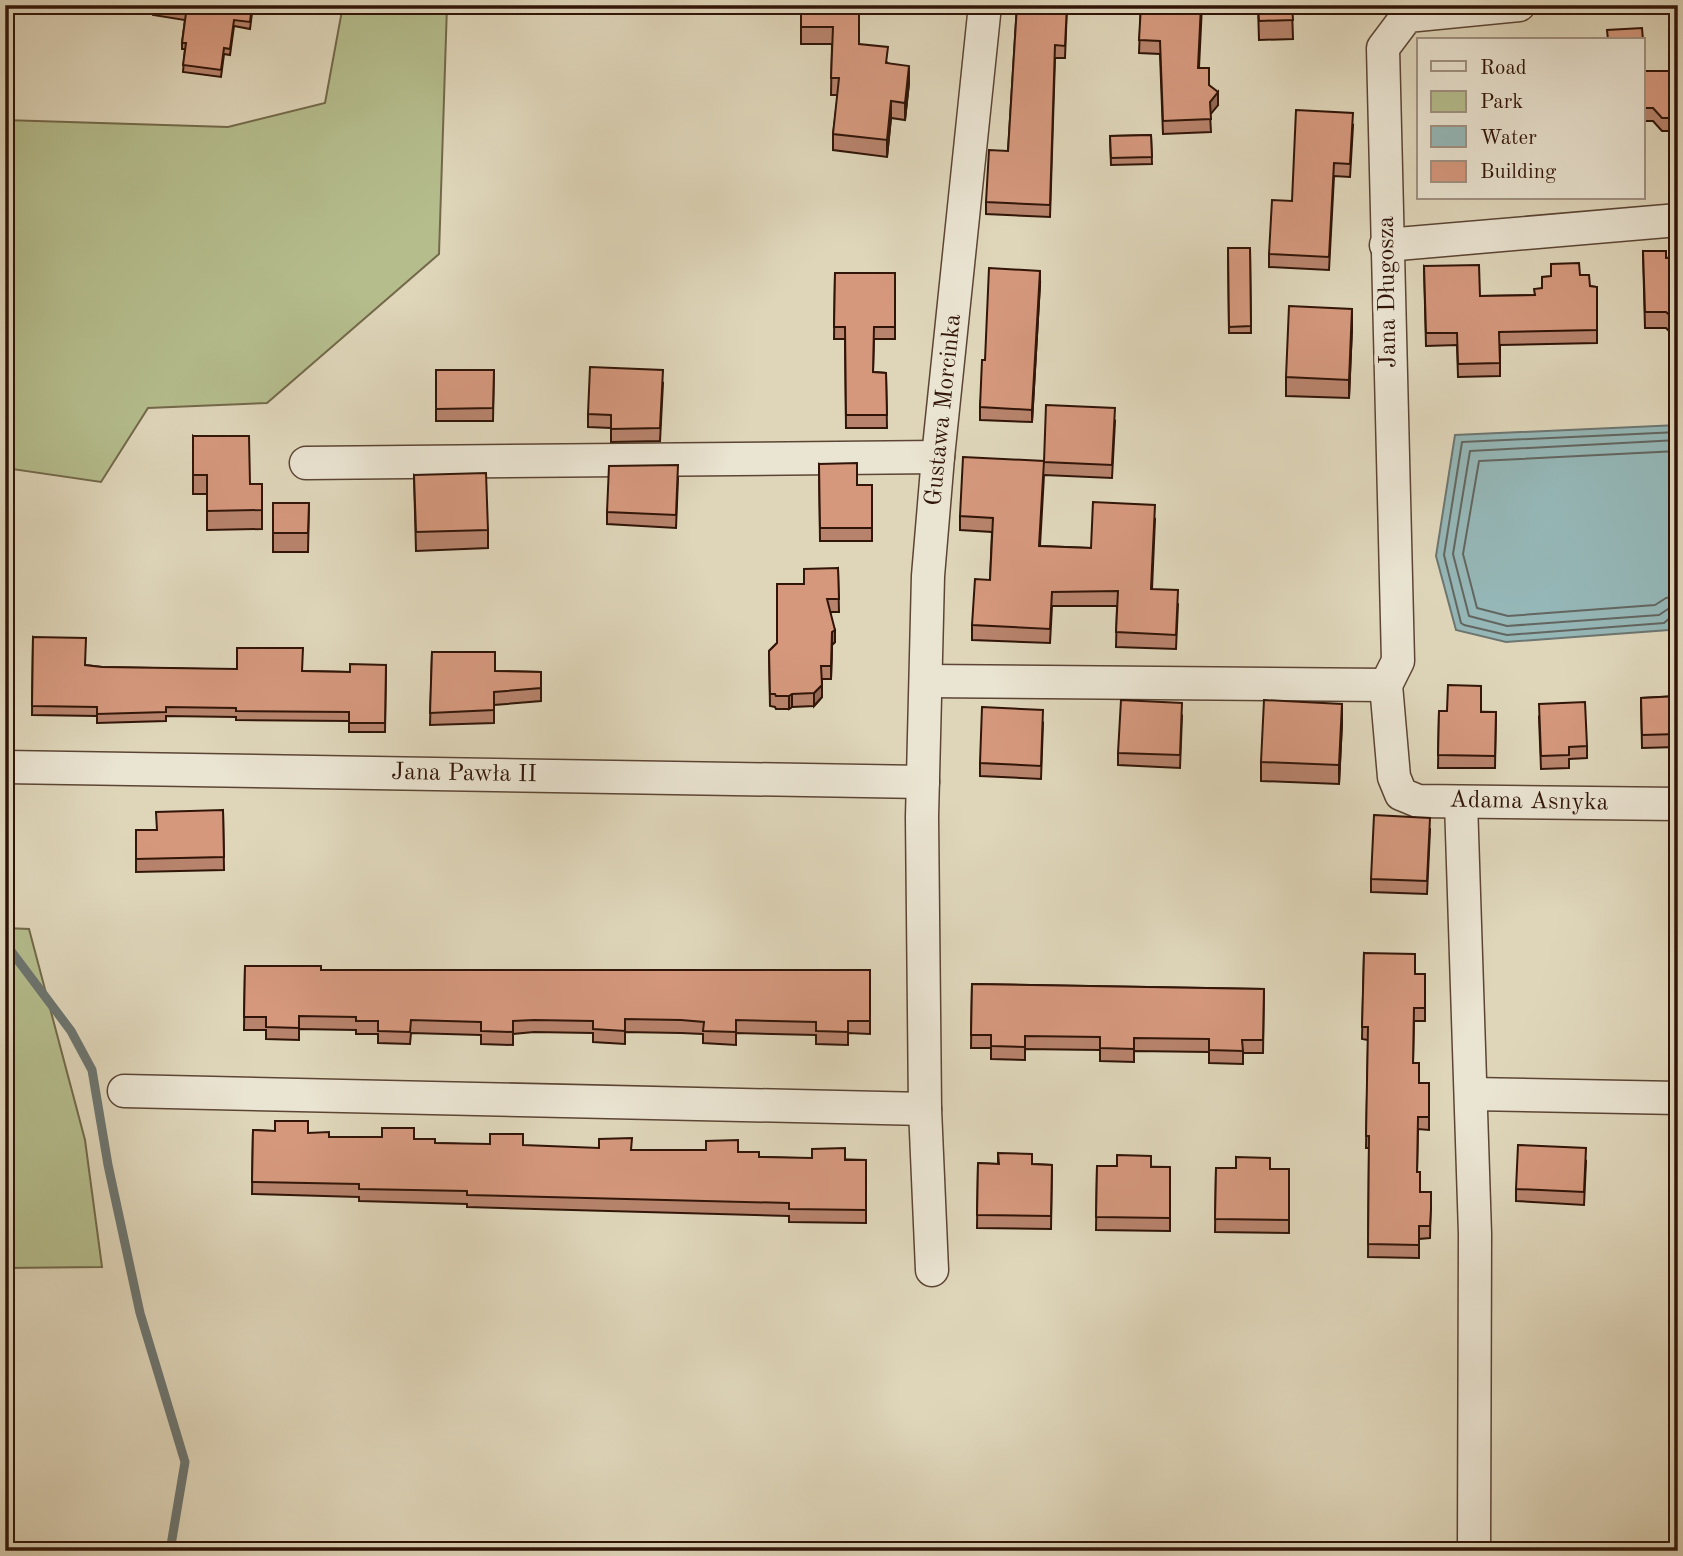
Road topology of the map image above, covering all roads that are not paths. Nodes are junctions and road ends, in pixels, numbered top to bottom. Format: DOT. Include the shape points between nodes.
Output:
graph roads {
  1 [pos="985,5"];
  2 [pos="1519,5"];
  3 [pos="1678,220"];
  4 [pos="1386,245"];
  5 [pos="938,457"];
  6 [pos="306,463"];
  7 [pos="926,681"];
  8 [pos="1386,685"];
  9 [pos="5,767"];
  10 [pos="1394,777"];
  11 [pos="923,782"];
  12 [pos="1461,802"];
  13 [pos="1678,804"];
  14 [pos="124,1091"];
  15 [pos="1472,1094"];
  16 [pos="1678,1098"];
  17 [pos="925,1110"];
  18 [pos="932,1270"];
  19 [pos="1474,1551"];
  1 -- 5 [label="street, Gustawa Morcinka"];
  2 -- 4 [label="street, Jana Długosza" via="1407,16 1383,48"];
  3 -- 4 [label="street"];
  4 -- 8 [label="street, Jana Długosza" via="1398,661"];
  5 -- 6 [label="street"];
  5 -- 7 [label="street, Gustawa Morcinka" via="928,576"];
  7 -- 8 [label="street"];
  7 -- 11 [label="street, Gustawa Morcinka"];
  8 -- 10 [label="street, Jana Długosza"];
  9 -- 11 [label="street, Jana Pawła II"];
  10 -- 12 [label="street, Adama Asnyka" via="1401,794 1418,801"];
  11 -- 17 [label="street, Gustawa Morcinka"];
  12 -- 13 [label="street, Adama Asnyka"];
  12 -- 15 [label="street"];
  14 -- 17 [label="street"];
  15 -- 16 [label="street"];
  15 -- 19 [label="street"];
  17 -- 18 [label="street, Gustawa Morcinka"];
}
